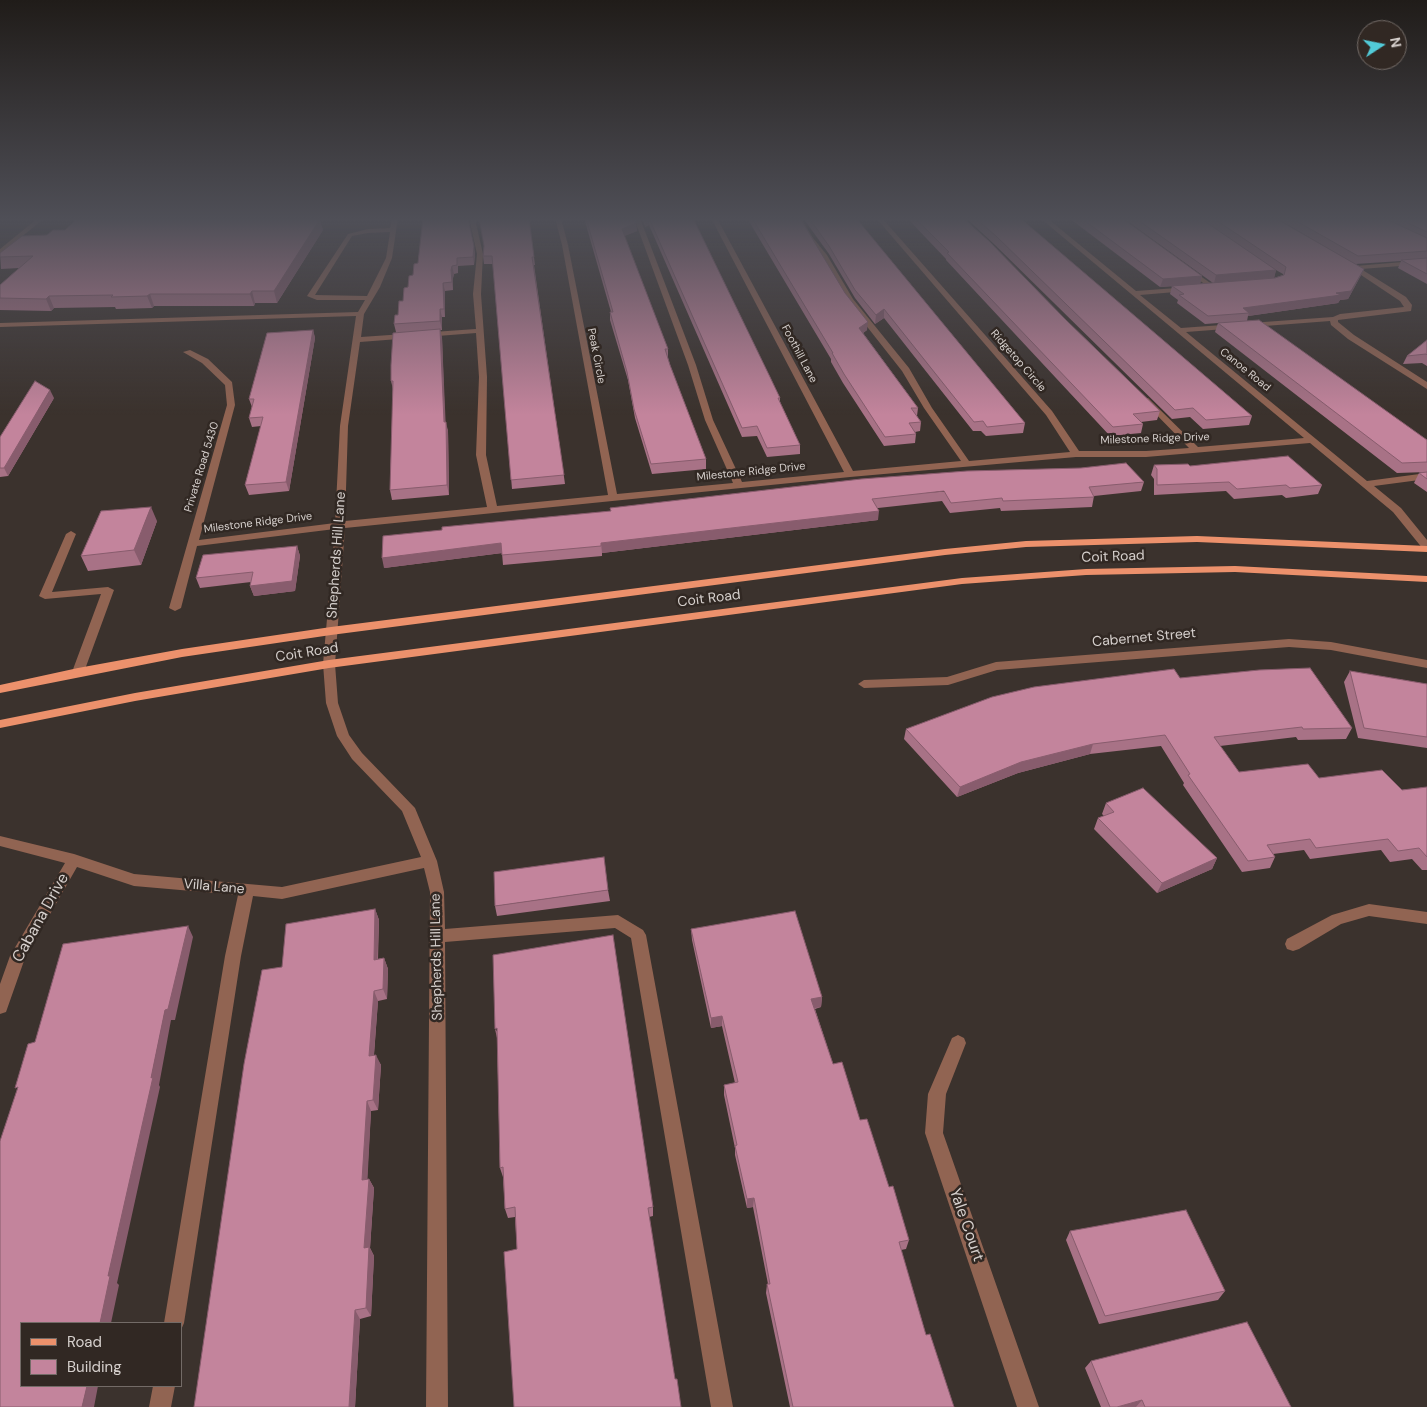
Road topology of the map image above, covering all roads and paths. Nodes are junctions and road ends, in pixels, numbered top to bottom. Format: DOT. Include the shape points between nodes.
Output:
graph roads {
  1 [pos="319,284"];
  2 [pos="376,284"];
  3 [pos="478,284"];
  4 [pos="572,284"];
  5 [pos="662,284"];
  6 [pos="749,284"];
  7 [pos="841,284"];
  8 [pos="936,284"];
  9 [pos="1123,284"];
  10 [pos="1207,284"];
  11 [pos="1379,284"];
  12 [pos="1220,286"];
  13 [pos="1212,287"];
  14 [pos="1192,288"];
  15 [pos="1202,288"];
  16 [pos="1134,293"];
  17 [pos="370,298"];
  18 [pos="360,314"];
  19 [pos="1334,319"];
  20 [pos="0,325"];
  21 [pos="1180,330"];
  22 [pos="478,331"];
  23 [pos="357,340"];
  24 [pos="187,352"];
  25 [pos="1427,386"];
  26 [pos="1140,393"];
  27 [pos="1314,440"];
  28 [pos="1197,451"];
  29 [pos="1076,454"];
  30 [pos="967,464"];
  31 [pos="850,474"];
  32 [pos="1427,476"];
  33 [pos="1366,484"];
  34 [pos="739,486"];
  35 [pos="613,498"];
  36 [pos="493,510"];
  37 [pos="340,525"];
  38 [pos="71,534"];
  39 [pos="192,544"];
  40 [pos="1427,548"];
  41 [pos="1427,579"];
  42 [pos="175,608"];
  43 [pos="331,631"];
  44 [pos="329,664"];
  45 [pos="1427,664"];
  46 [pos="78,672"];
  47 [pos="864,684"];
  48 [pos="0,689"];
  49 [pos="0,724"];
  50 [pos="0,841"];
  51 [pos="74,860"];
  52 [pos="430,861"];
  53 [pos="247,890"];
  54 [pos="1427,918"];
  55 [pos="438,936"];
  56 [pos="1293,944"];
  57 [pos="0,1007"];
  58 [pos="958,1043"];
  59 [pos="174,1322"];
  60 [pos="164,1387"];
  61 [pos="160,1407"];
  62 [pos="437,1407"];
  63 [pos="722,1407"];
  64 [pos="1028,1407"];
  1 -- 17 [label="street" via="311,296"];
  2 -- 17 [label="street, Shepherds Hill Lane"];
  3 -- 22 [label="street"];
  4 -- 35 [label="street, Peak Circle"];
  5 -- 34 [label="street" via="709,420"];
  6 -- 31 [label="street, Foothill Lane"];
  7 -- 30 [label="street" via="906,370"];
  8 -- 29 [label="street, Ridgetop Circle" via="1049,413"];
  9 -- 16 [label="street, Canoe Road"];
  10 -- 13 [label="street"];
  11 -- 19 [label="street" via="1403,299 1408,309"];
  12 -- 13 [label="street"];
  13 -- 15 [label="street"];
  14 -- 16 [label="street"];
  16 -- 21 [label="street, Canoe Road"];
  17 -- 18 [label="street, Shepherds Hill Lane"];
  18 -- 20 [label="street"];
  18 -- 23 [label="street, Shepherds Hill Lane"];
  19 -- 21 [label="street"];
  19 -- 25 [label="street" via="1334,323 1351,337"];
  21 -- 27 [label="street, Canoe Road"];
  22 -- 23 [label="street"];
  22 -- 36 [label="street" via="483,377 481,454"];
  23 -- 37 [label="street, Shepherds Hill Lane" via="344,426"];
  24 -- 39 [label="street, Private Road 5430" via="205,361 228,384 232,405"];
  26 -- 28 [label="street"];
  27 -- 28 [label="street, Milestone Ridge Drive"];
  27 -- 33 [label="street, Canoe Road"];
  28 -- 29 [label="street, Milestone Ridge Drive"];
  29 -- 30 [label="street, Milestone Ridge Drive"];
  30 -- 31 [label="street, Milestone Ridge Drive"];
  31 -- 34 [label="street, Milestone Ridge Drive"];
  32 -- 33 [label="street"];
  33 -- 40 [label="street, Canoe Road" via="1397,510"];
  34 -- 35 [label="street, Milestone Ridge Drive"];
  35 -- 36 [label="street, Milestone Ridge Drive"];
  36 -- 37 [label="street, Milestone Ridge Drive"];
  37 -- 39 [label="street, Milestone Ridge Drive"];
  37 -- 43 [label="street, Shepherds Hill Lane"];
  38 -- 46 [label="street" via="45,596 108,590"];
  39 -- 42 [label="street, Private Road 5430"];
  40 -- 43 [label="main road, Coit Road" via="1197,539 1026,544"];
  41 -- 44 [label="main road, Coit Road" via="1235,569 1086,572 981,580"];
  43 -- 44 [label="street, Shepherds Hill Lane"];
  43 -- 46 [label="main road, Coit Road"];
  44 -- 49 [label="main road, Coit Road" via="144,695"];
  44 -- 52 [label="street, Shepherds Hill Lane" via="332,703 342,736 408,808"];
  45 -- 47 [label="street, Cabernet Street" via="1331,646 1255,645 996,666 948,681"];
  46 -- 48 [label="main road, Coit Road"];
  50 -- 51 [label="street, Villa Lane"];
  51 -- 53 [label="street, Villa Lane" via="134,880"];
  51 -- 57 [label="street, Cabana Drive" via="18,956"];
  52 -- 53 [label="street, Villa Lane" via="282,893"];
  52 -- 55 [label="street, Shepherds Hill Lane" via="437,892"];
  53 -- 59 [label="street" via="233,956"];
  54 -- 56 [label="street" via="1369,910 1337,919"];
  55 -- 62 [label="street, Shepherds Hill Lane"];
  55 -- 63 [label="street" via="618,921 638,935"];
  58 -- 64 [label="street, Yale Court" via="937,1094 934,1133"];
  60 -- 61 [label="street"];
}
